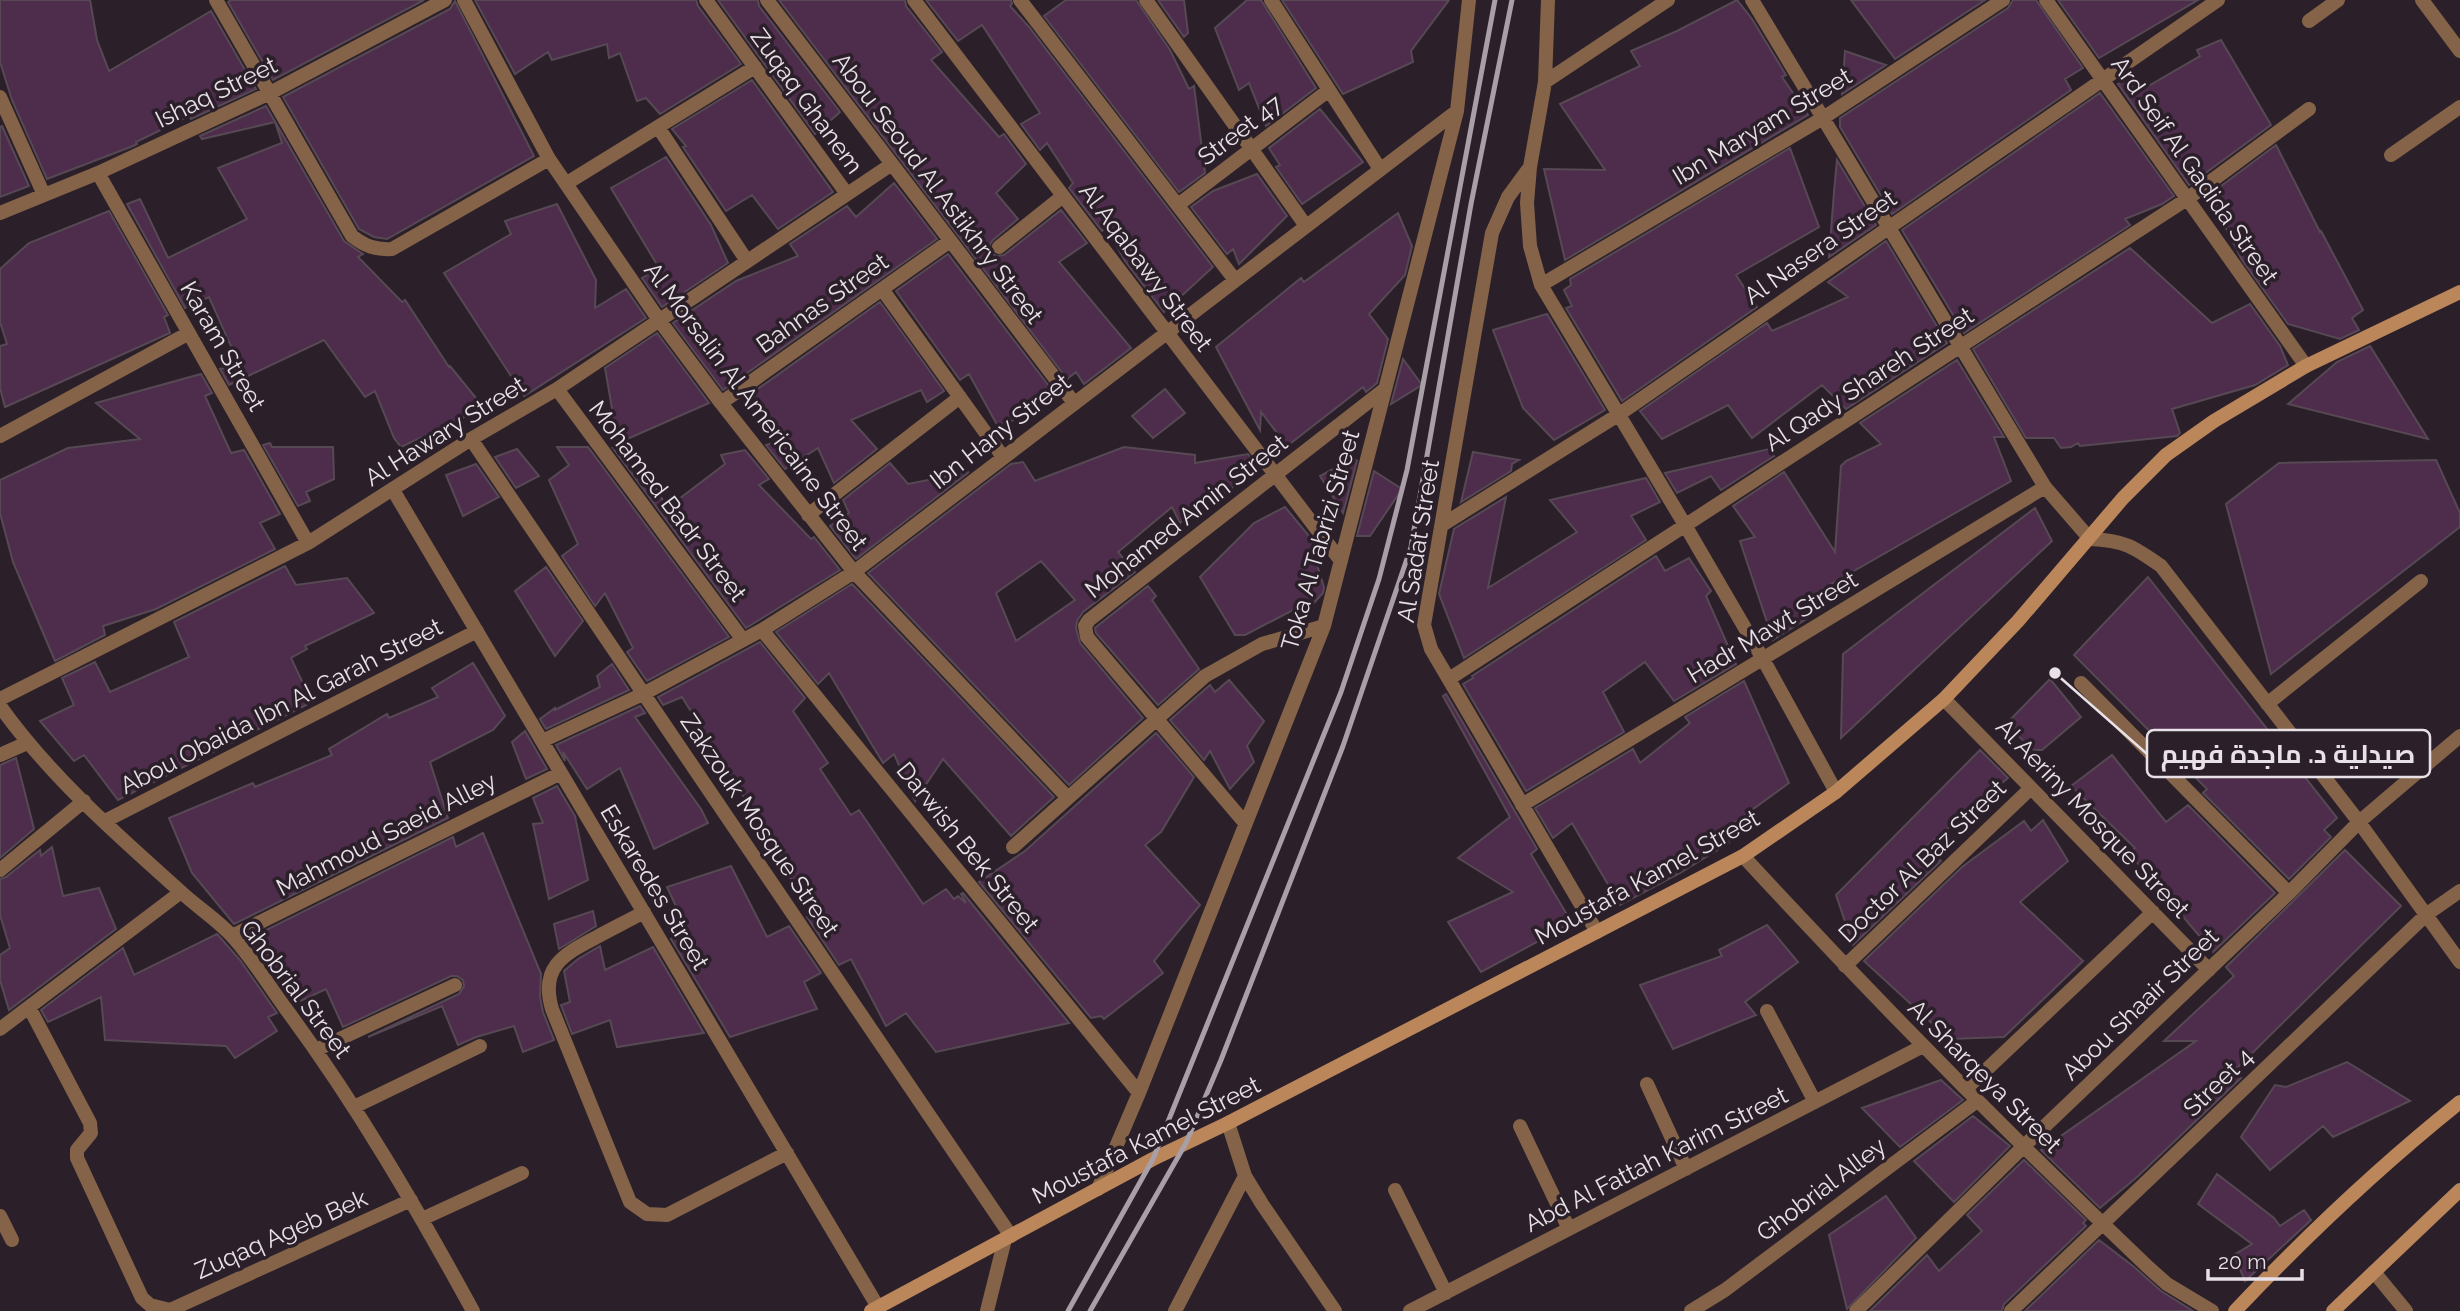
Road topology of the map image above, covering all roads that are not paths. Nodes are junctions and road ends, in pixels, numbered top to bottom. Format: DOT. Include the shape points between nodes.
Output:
graph roads {
  1 [pos="216,0"];
  2 [pos="445,0"];
  3 [pos="464,0"];
  4 [pos="706,0"];
  5 [pos="767,0"];
  6 [pos="914,0"];
  7 [pos="1020,0"];
  8 [pos="1146,0"];
  9 [pos="1271,0"];
  10 [pos="1469,0"];
  11 [pos="1548,0"];
  12 [pos="1668,0"];
  13 [pos="1752,0"];
  14 [pos="2003,0"];
  15 [pos="2046,0"];
  16 [pos="2218,0"];
  17 [pos="2338,0"];
  18 [pos="2422,0"];
  19 [pos="2309,21"];
  20 [pos="2460,51"];
  21 [pos="755,67"];
  22 [pos="2103,79"];
  23 [pos="1545,82"];
  24 [pos="1329,90"];
  25 [pos="270,93"];
  26 [pos="0,97"];
  27 [pos="2460,107"];
  28 [pos="2309,109"];
  29 [pos="1457,111"];
  30 [pos="1823,117"];
  31 [pos="658,127"];
  32 [pos="1252,149"];
  33 [pos="2391,155"];
  34 [pos="549,159"];
  35 [pos="892,164"];
  36 [pos="1530,167"];
  37 [pos="1380,169"];
  38 [pos="98,173"];
  39 [pos="567,183"];
  40 [pos="847,194"];
  41 [pos="44,195"];
  42 [pos="1063,196"];
  43 [pos="2187,199"];
  44 [pos="1178,205"];
  45 [pos="0,213"];
  46 [pos="1306,226"];
  47 [pos="1889,227"];
  48 [pos="950,241"];
  49 [pos="999,247"];
  50 [pos="747,261"];
  51 [pos="1235,280"];
  52 [pos="1541,285"];
  53 [pos="882,289"];
  54 [pos="2460,292"];
  55 [pos="659,320"];
  56 [pos="1167,332"];
  57 [pos="189,333"];
  58 [pos="1961,346"];
  59 [pos="2306,366"];
  60 [pos="557,389"];
  61 [pos="1385,389"];
  62 [pos="960,397"];
  63 [pos="721,403"];
  64 [pos="1073,403"];
  65 [pos="1618,415"];
  66 [pos="0,436"];
  67 [pos="471,439"];
  68 [pos="1003,457"];
  69 [pos="1275,475"];
  70 [pos="2045,487"];
  71 [pos="393,490"];
  72 [pos="808,515"];
  73 [pos="1443,525"];
  74 [pos="1685,525"];
  75 [pos="2090,539"];
  76 [pos="308,543"];
  77 [pos="1341,561"];
  78 [pos="854,572"];
  79 [pos="2421,581"];
  80 [pos="1324,626"];
  81 [pos="762,630"];
  82 [pos="477,631"];
  83 [pos="743,640"];
  84 [pos="1763,659"];
  85 [pos="1449,680"];
  86 [pos="2081,683"];
  87 [pos="643,694"];
  88 [pos="0,699"];
  89 [pos="1944,699"];
  90 [pos="2267,704"];
  91 [pos="0,706"];
  92 [pos="1157,719"];
  93 [pos="2460,736"];
  94 [pos="542,741"];
  95 [pos="27,743"];
  96 [pos="0,755"];
  97 [pos="561,772"];
  98 [pos="2031,788"];
  99 [pos="1836,792"];
  100 [pos="1068,798"];
  101 [pos="84,801"];
  102 [pos="1522,805"];
  103 [pos="105,821"];
  104 [pos="2359,822"];
  105 [pos="1245,823"];
  106 [pos="1013,847"];
  107 [pos="1743,856"];
  108 [pos="0,870"];
  109 [pos="2460,891"];
  110 [pos="181,892"];
  111 [pos="2289,893"];
  112 [pos="644,912"];
  113 [pos="2153,912"];
  114 [pos="2427,914"];
  115 [pos="1597,932"];
  116 [pos="232,936"];
  117 [pos="2460,961"];
  118 [pos="1845,966"];
  119 [pos="2209,970"];
  120 [pos="455,985"];
  121 [pos="29,1007"];
  122 [pos="1767,1011"];
  123 [pos="0,1029"];
  124 [pos="480,1046"];
  125 [pos="1923,1046"];
  126 [pos="316,1050"];
  127 [pos="1647,1084"];
  128 [pos="1966,1089"];
  129 [pos="1139,1093"];
  130 [pos="1977,1101"];
  131 [pos="1815,1102"];
  132 [pos="354,1107"];
  133 [pos="2457,1108"];
  134 [pos="1228,1123"];
  135 [pos="1520,1126"];
  136 [pos="2023,1147"];
  137 [pos="787,1153"];
  138 [pos="1686,1169"];
  139 [pos="522,1173"];
  140 [pos="1245,1176"];
  141 [pos="1098,1189"];
  142 [pos="1395,1190"];
  143 [pos="2459,1195"];
  144 [pos="411,1200"];
  145 [pos="0,1216"];
  146 [pos="422,1219"];
  147 [pos="2102,1224"];
  148 [pos="1569,1229"];
  149 [pos="1008,1237"];
  150 [pos="12,1240"];
  151 [pos="2374,1272"];
  152 [pos="1446,1293"];
  153 [pos="874,1309"];
  154 [pos="170,1310"];
  155 [pos="473,1311"];
  156 [pos="987,1311"];
  157 [pos="1175,1311"];
  158 [pos="1335,1311"];
  159 [pos="1410,1311"];
  160 [pos="1691,1311"];
  161 [pos="1856,1311"];
  162 [pos="2011,1311"];
  163 [pos="2212,1311"];
  164 [pos="2235,1311"];
  165 [pos="2333,1311"];
  166 [pos="2406,1311"];
  1 -- 25 [label="street"];
  2 -- 25 [label="street, Ishaq Street"];
  3 -- 34 [label="street, Al Morsalin Al Americaine Street"];
  4 -- 21 [label="street, Zuqaq Ghanem"];
  5 -- 35 [label="street, Abou Seoud Al Astikhry Street"];
  6 -- 42 [label="street, Al Aqabawy Street"];
  7 -- 44 [label="street"];
  8 -- 32 [label="street"];
  9 -- 24 [label="street"];
  10 -- 29 [label="street, Toka Al Tabrizi Street"];
  11 -- 23 [label="street"];
  12 -- 23 [label="street"];
  13 -- 30 [label="street"];
  14 -- 30 [label="street, Ibn Maryam Street"];
  15 -- 22 [label="street, Ard Seif Al Gadida Street"];
  16 -- 22 [label="street, Al Nasera Street"];
  17 -- 19 [label="street"];
  18 -- 20 [label="street"];
  21 -- 31 [label="street"];
  21 -- 40 [label="street, Zuqaq Ghanem"];
  22 -- 43 [label="street, Ard Seif Al Gadida Street"];
  22 -- 47 [label="street, Al Nasera Street"];
  23 -- 36 [label="street"];
  24 -- 32 [label="street, Street 47"];
  24 -- 37 [label="street"];
  25 -- 34 [label="street" via="352,236 370,247 392,249"];
  25 -- 38 [label="street, Ishaq Street"];
  26 -- 41 [label="street"];
  27 -- 33 [label="street"];
  28 -- 43 [label="street, Al Qady Shareh Street"];
  29 -- 37 [label="street, Ibn Hany Street"];
  29 -- 61 [label="street, Toka Al Tabrizi Street"];
  30 -- 47 [label="street"];
  30 -- 52 [label="street, Ibn Maryam Street"];
  31 -- 39 [label="street"];
  31 -- 50 [label="street"];
  32 -- 44 [label="street, Street 47"];
  32 -- 46 [label="street"];
  34 -- 39 [label="street, Al Morsalin Al Americaine Street"];
  35 -- 40 [label="street, Al Hawary Street"];
  35 -- 48 [label="street, Abou Seoud Al Astikhry Street"];
  36 -- 52 [label="street" via="1531,246"];
  36 -- 73 [label="street, Al Sadat Street" via="1508,197 1492,233"];
  37 -- 46 [label="street, Ibn Hany Street"];
  38 -- 41 [label="street, Ishaq Street"];
  38 -- 57 [label="street, Karam Street"];
  39 -- 55 [label="street, Al Morsalin Al Americaine Street"];
  40 -- 50 [label="street, Al Hawary Street"];
  41 -- 45 [label="street, Ishaq Street"];
  42 -- 49 [label="street"];
  42 -- 56 [label="street, Al Aqabawy Street"];
  43 -- 58 [label="street, Al Qady Shareh Street"];
  43 -- 59 [label="street, Ard Seif Al Gadida Street"];
  44 -- 51 [label="street"];
  46 -- 51 [label="street, Ibn Hany Street"];
  47 -- 58 [label="street"];
  47 -- 65 [label="street, Al Nasera Street"];
  48 -- 53 [label="street, Bahnas Street"];
  48 -- 64 [label="street, Abou Seoud Al Astikhry Street"];
  50 -- 55 [label="street, Al Hawary Street"];
  51 -- 56 [label="street, Ibn Hany Street"];
  52 -- 65 [label="street"];
  53 -- 62 [label="street"];
  53 -- 63 [label="street, Bahnas Street"];
  54 -- 59 [label="main road, Moustafa Kamel Street"];
  55 -- 60 [label="street, Al Hawary Street"];
  55 -- 63 [label="street, Al Morsalin Al Americaine Street"];
  56 -- 64 [label="street, Ibn Hany Street"];
  56 -- 69 [label="street, Al Aqabawy Street"];
  57 -- 66 [label="street"];
  57 -- 76 [label="street, Karam Street"];
  58 -- 70 [label="street"];
  58 -- 74 [label="street, Al Qady Shareh Street"];
  59 -- 75 [label="main road, Moustafa Kamel Street" via="2166,455"];
  60 -- 67 [label="street, Al Hawary Street"];
  60 -- 83 [label="street, Mohamed Badr Street"];
  61 -- 69 [label="street, Mohamed Amin Street"];
  61 -- 77 [label="street, Toka Al Tabrizi Street"];
  62 -- 68 [label="street"];
  62 -- 72 [label="street"];
  63 -- 72 [label="street, Al Morsalin Al Americaine Street"];
  64 -- 68 [label="street, Ibn Hany Street"];
  65 -- 73 [label="street, Al Nasera Street"];
  65 -- 74 [label="street"];
  67 -- 71 [label="street, Al Hawary Street"];
  67 -- 87 [label="street, Zakzouk Mosque Street"];
  68 -- 78 [label="street, Ibn Hany Street"];
  69 -- 77 [label="street, Al Aqabawy Street"];
  69 -- 92 [label="street, Mohamed Amin Street" via="1086,623 1087,637"];
  70 -- 75 [label="street"];
  70 -- 84 [label="street, Hadr Mawt Street"];
  71 -- 76 [label="street, Al Hawary Street"];
  71 -- 82 [label="street, Eskaredes Street"];
  72 -- 78 [label="street, Al Morsalin Al Americaine Street"];
  73 -- 85 [label="street, Al Sadat Street" via="1424,625 1431,649"];
  74 -- 84 [label="street"];
  74 -- 85 [label="street, Al Qady Shareh Street"];
  75 -- 89 [label="main road, Moustafa Kamel Street"];
  75 -- 90 [label="street" via="2115,540 2161,566"];
  76 -- 88 [label="street, Al Hawary Street"];
  77 -- 80 [label="street, Toka Al Tabrizi Street"];
  78 -- 81 [label="street, Ibn Hany Street"];
  78 -- 100 [label="street, Al Morsalin Al Americaine Street"];
  79 -- 90 [label="street"];
  80 -- 92 [label="street" via="1262,644 1205,676"];
  80 -- 105 [label="street, Toka Al Tabrizi Street"];
  81 -- 83 [label="street, Ibn Hany Street"];
  81 -- 129 [label="street, Darwish Bek Street"];
  82 -- 94 [label="street, Eskaredes Street"];
  82 -- 103 [label="street, Abou Obaida Ibn Al Garah Street"];
  83 -- 87 [label="street, Ibn Hany Street"];
  84 -- 99 [label="street"];
  84 -- 102 [label="street, Hadr Mawt Street"];
  85 -- 102 [label="street, Al Sadat Street"];
  86 -- 111 [label="street"];
  87 -- 94 [label="street, Ibn Hany Street"];
  87 -- 149 [label="street, Zakzouk Mosque Street"];
  89 -- 98 [label="street, Al Aeriny Mosque Street"];
  89 -- 99 [label="main road, Moustafa Kamel Street"];
  90 -- 104 [label="street"];
  91 -- 95 [label="street, Ghobrial Street"];
  92 -- 100 [label="street"];
  92 -- 105 [label="street, Mohamed Amin Street"];
  93 -- 104 [label="street, Abou Shaair Street"];
  94 -- 97 [label="street, Eskaredes Street"];
  95 -- 96 [label="street"];
  95 -- 101 [label="street, Ghobrial Street"];
  97 -- 112 [label="street, Eskaredes Street"];
  97 -- 116 [label="street, Mahmoud Saeid Alley"];
  98 -- 113 [label="street, Al Aeriny Mosque Street"];
  98 -- 118 [label="street, Doctor Al Baz Street"];
  99 -- 107 [label="main road, Moustafa Kamel Street"];
  100 -- 106 [label="street"];
  101 -- 103 [label="street, Ghobrial Street"];
  101 -- 108 [label="street"];
  102 -- 115 [label="street, Al Sadat Street"];
  103 -- 110 [label="street, Ghobrial Street"];
  104 -- 111 [label="street, Abou Shaair Street"];
  104 -- 114 [label="street"];
  105 -- 129 [label="street, Toka Al Tabrizi Street"];
  107 -- 115 [label="main road, Moustafa Kamel Street"];
  107 -- 118 [label="street, Al Sharqeya Street"];
  109 -- 114 [label="street, Street 4"];
  110 -- 116 [label="street, Ghobrial Street"];
  110 -- 121 [label="street"];
  111 -- 119 [label="street, Abou Shaair Street"];
  112 -- 137 [label="street, Eskaredes Street"];
  112 -- 137 [label="street" via="571,950 552,970 548,983 552,1009 631,1202 647,1214 667,1215"];
  113 -- 119 [label="street, Al Aeriny Mosque Street"];
  113 -- 128 [label="street"];
  114 -- 117 [label="street"];
  114 -- 147 [label="street, Street 4"];
  115 -- 134 [label="main road, Moustafa Kamel Street"];
  116 -- 126 [label="street, Ghobrial Street"];
  118 -- 125 [label="street, Al Sharqeya Street"];
  119 -- 136 [label="street, Abou Shaair Street"];
  120 -- 126 [label="street"];
  121 -- 123 [label="street"];
  121 -- 154 [label="street" via="90,1123 89,1139 79,1147 77,1158 142,1298"];
  122 -- 131 [label="street"];
  124 -- 132 [label="street"];
  125 -- 128 [label="street, Al Sharqeya Street"];
  125 -- 131 [label="street, Abd Al Fattah Karim Street"];
  126 -- 132 [label="street, Ghobrial Street"];
  127 -- 138 [label="street"];
  128 -- 130 [label="street, Al Sharqeya Street"];
  129 -- 141 [label="street, Toka Al Tabrizi Street"];
  130 -- 136 [label="street, Al Sharqeya Street"];
  130 -- 160 [label="street, Ghobrial Alley"];
  131 -- 138 [label="street, Abd Al Fattah Karim Street"];
  132 -- 144 [label="street, Ghobrial Street"];
  133 -- 164 [label="main road" via="2340,1208"];
  134 -- 140 [label="street"];
  134 -- 141 [label="main road, Moustafa Kamel Street"];
  135 -- 148 [label="street"];
  136 -- 147 [label="street, Al Sharqeya Street"];
  136 -- 161 [label="street, Abou Shaair Street"];
  137 -- 153 [label="street, Eskaredes Street"];
  138 -- 148 [label="street, Abd Al Fattah Karim Street"];
  139 -- 146 [label="street"];
  140 -- 157 [label="street"];
  140 -- 158 [label="street"];
  141 -- 149 [label="main road, Moustafa Kamel Street"];
  142 -- 152 [label="street"];
  143 -- 151 [label="main road"];
  144 -- 146 [label="street, Ghobrial Street"];
  144 -- 154 [label="street, Zuqaq Ageb Bek"];
  145 -- 150 [label="street"];
  146 -- 155 [label="street, Ghobrial Street"];
  147 -- 162 [label="street, Street 4"];
  147 -- 163 [label="street, Al Sharqeya Street" via="2167,1283"];
  148 -- 152 [label="street, Abd Al Fattah Karim Street"];
  149 -- 153 [label="main road, Moustafa Kamel Street"];
  149 -- 156 [label="street"];
  151 -- 165 [label="main road"];
  151 -- 166 [label="street"];
  152 -- 159 [label="street, Abd Al Fattah Karim Street"];
}
